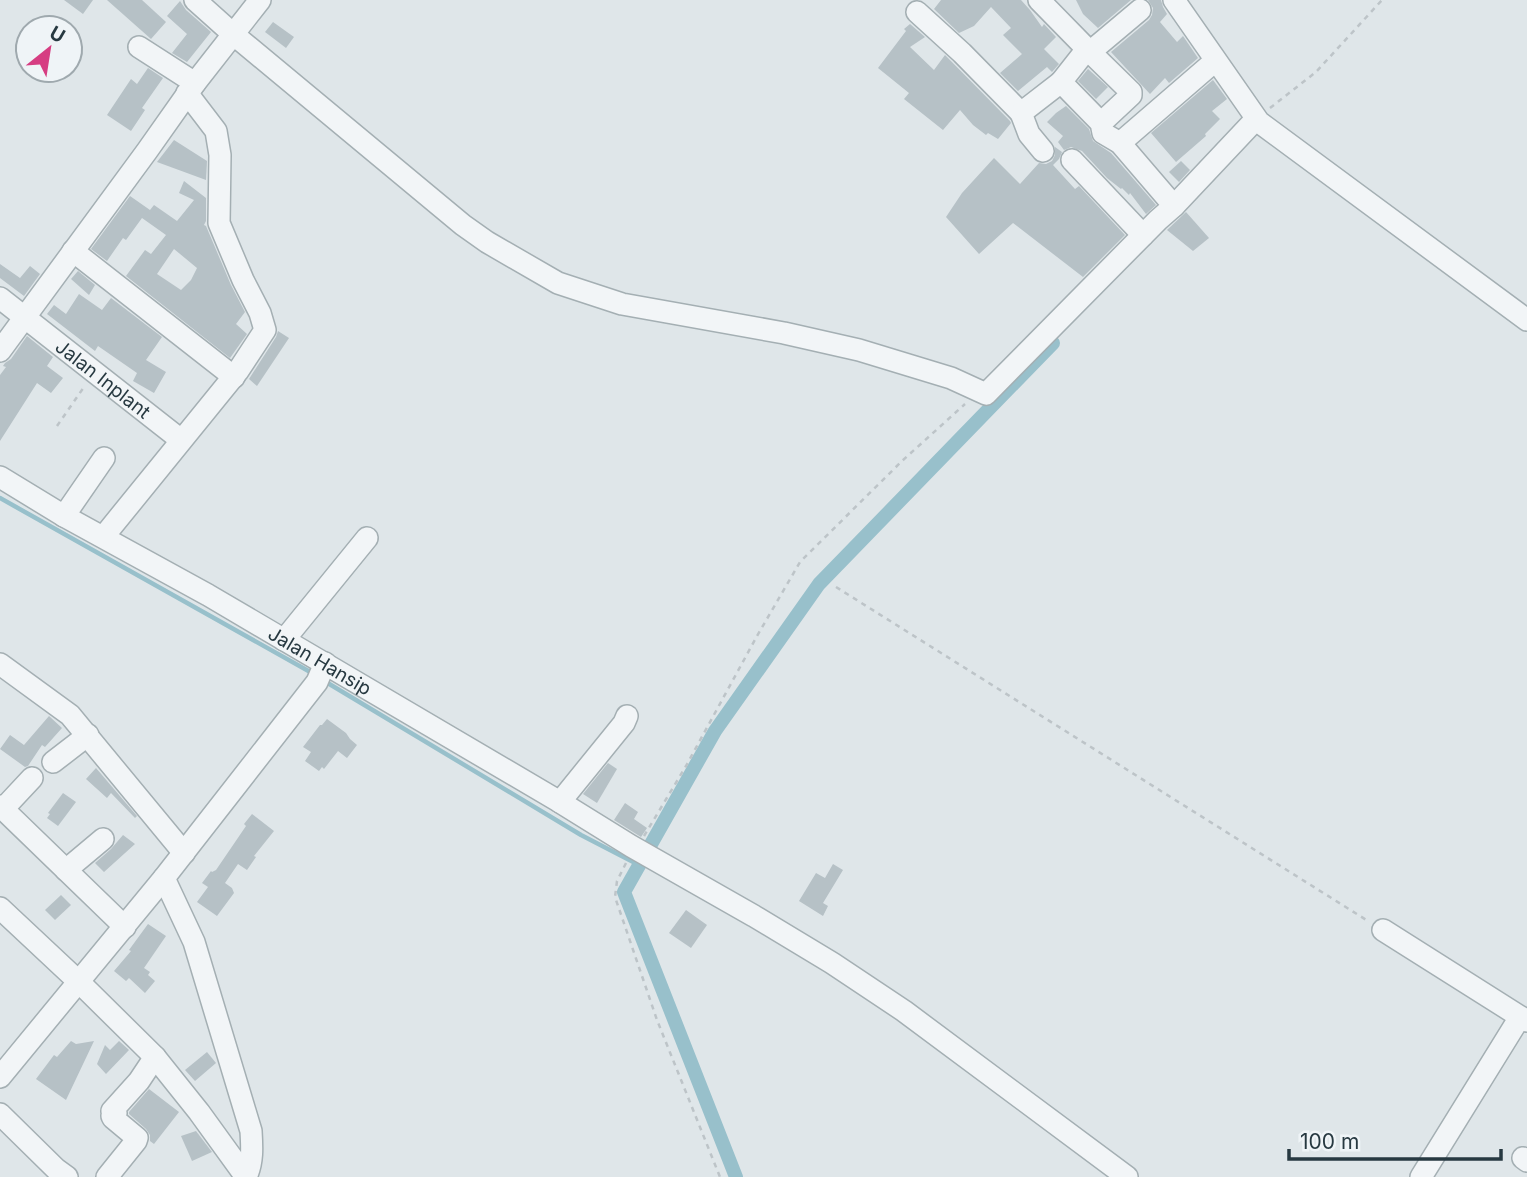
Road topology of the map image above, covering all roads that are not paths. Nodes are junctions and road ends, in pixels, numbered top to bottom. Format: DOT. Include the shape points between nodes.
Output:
graph roads {
  1 [pos="195,0"];
  2 [pos="260,0"];
  3 [pos="1040,0"];
  4 [pos="1174,0"];
  5 [pos="1140,10"];
  6 [pos="918,11"];
  7 [pos="233,34"];
  8 [pos="139,47"];
  9 [pos="1088,50"];
  10 [pos="1215,61"];
  11 [pos="1061,82"];
  12 [pos="191,88"];
  13 [pos="1021,113"];
  14 [pos="1258,120"];
  15 [pos="1101,122"];
  16 [pos="1120,143"];
  17 [pos="1043,151"];
  18 [pos="1072,160"];
  19 [pos="1174,206"];
  20 [pos="1143,235"];
  21 [pos="73,251"];
  22 [pos="0,298"];
  23 [pos="24,319"];
  24 [pos="1527,320"];
  25 [pos="0,351"];
  26 [pos="234,377"];
  27 [pos="181,440"];
  28 [pos="104,458"];
  29 [pos="0,477"];
  30 [pos="64,516"];
  31 [pos="104,536"];
  32 [pos="367,538"];
  33 [pos="284,640"];
  34 [pos="0,664"];
  35 [pos="321,672"];
  36 [pos="627,716"];
  37 [pos="88,735"];
  38 [pos="53,762"];
  39 [pos="32,778"];
  40 [pos="560,802"];
  41 [pos="5,818"];
  42 [pos="103,839"];
  43 [pos="184,853"];
  44 [pos="66,870"];
  45 [pos="164,878"];
  46 [pos="0,908"];
  47 [pos="125,927"];
  48 [pos="1383,930"];
  49 [pos="79,982"];
  50 [pos="1523,1019"];
  51 [pos="155,1057"];
  52 [pos="0,1077"];
  53 [pos="0,1114"];
  54 [pos="67,1177"];
  55 [pos="107,1177"];
  56 [pos="246,1177"];
  57 [pos="1127,1177"];
  58 [pos="1421,1177"];
  1 -- 7 [label="street"];
  2 -- 7 [label="street"];
  3 -- 9 [label="street"];
  4 -- 10 [label="street"];
  5 -- 9 [label="street"];
  6 -- 13 [label="street"];
  7 -- 12 [label="street"];
  7 -- 20 [label="street" via="463,225 558,283 622,304 859,350 991,389"];
  8 -- 12 [label="street"];
  9 -- 11 [label="street"];
  9 -- 15 [label="street" via="1131,92"];
  10 -- 14 [label="street"];
  10 -- 16 [label="street"];
  11 -- 13 [label="street"];
  11 -- 15 [label="street"];
  12 -- 21 [label="street"];
  12 -- 26 [label="street" via="216,131 219,223 265,326"];
  13 -- 17 [label="street" via="1029,134"];
  14 -- 19 [label="street"];
  14 -- 24 [label="street"];
  15 -- 16 [label="street" via="1103,133"];
  16 -- 19 [label="street"];
  18 -- 20 [label="street"];
  19 -- 20 [label="street"];
  21 -- 23 [label="street"];
  21 -- 26 [label="street"];
  22 -- 23 [label="street, Jalan Inplant"];
  23 -- 25 [label="street"];
  23 -- 27 [label="street, Jalan Inplant"];
  26 -- 27 [label="street"];
  27 -- 31 [label="street"];
  28 -- 30 [label="street"];
  29 -- 30 [label="street, Jalan Hansip"];
  30 -- 31 [label="street, Jalan Hansip"];
  31 -- 33 [label="street, Jalan Hansip"];
  32 -- 33 [label="street"];
  33 -- 35 [label="street, Jalan Hansip"];
  34 -- 37 [label="street" via="70,715"];
  35 -- 40 [label="street, Jalan Hansip"];
  35 -- 43 [label="street"];
  36 -- 40 [label="street"];
  37 -- 38 [label="street"];
  37 -- 43 [label="street"];
  39 -- 41 [label="street"];
  40 -- 57 [label="street, Jalan Hansip" via="832,963"];
  41 -- 44 [label="street"];
  42 -- 44 [label="street"];
  43 -- 45 [label="street"];
  44 -- 47 [label="street"];
  45 -- 47 [label="street"];
  45 -- 56 [label="street" via="194,942 251,1131"];
  46 -- 49 [label="street"];
  47 -- 49 [label="street"];
  48 -- 50 [label="street"];
  49 -- 51 [label="street"];
  49 -- 52 [label="street"];
  50 -- 58 [label="street"];
  51 -- 55 [label="street" via="112,1111 116,1113 113,1118 137,1138"];
  51 -- 56 [label="street"];
  53 -- 54 [label="street"];
}
